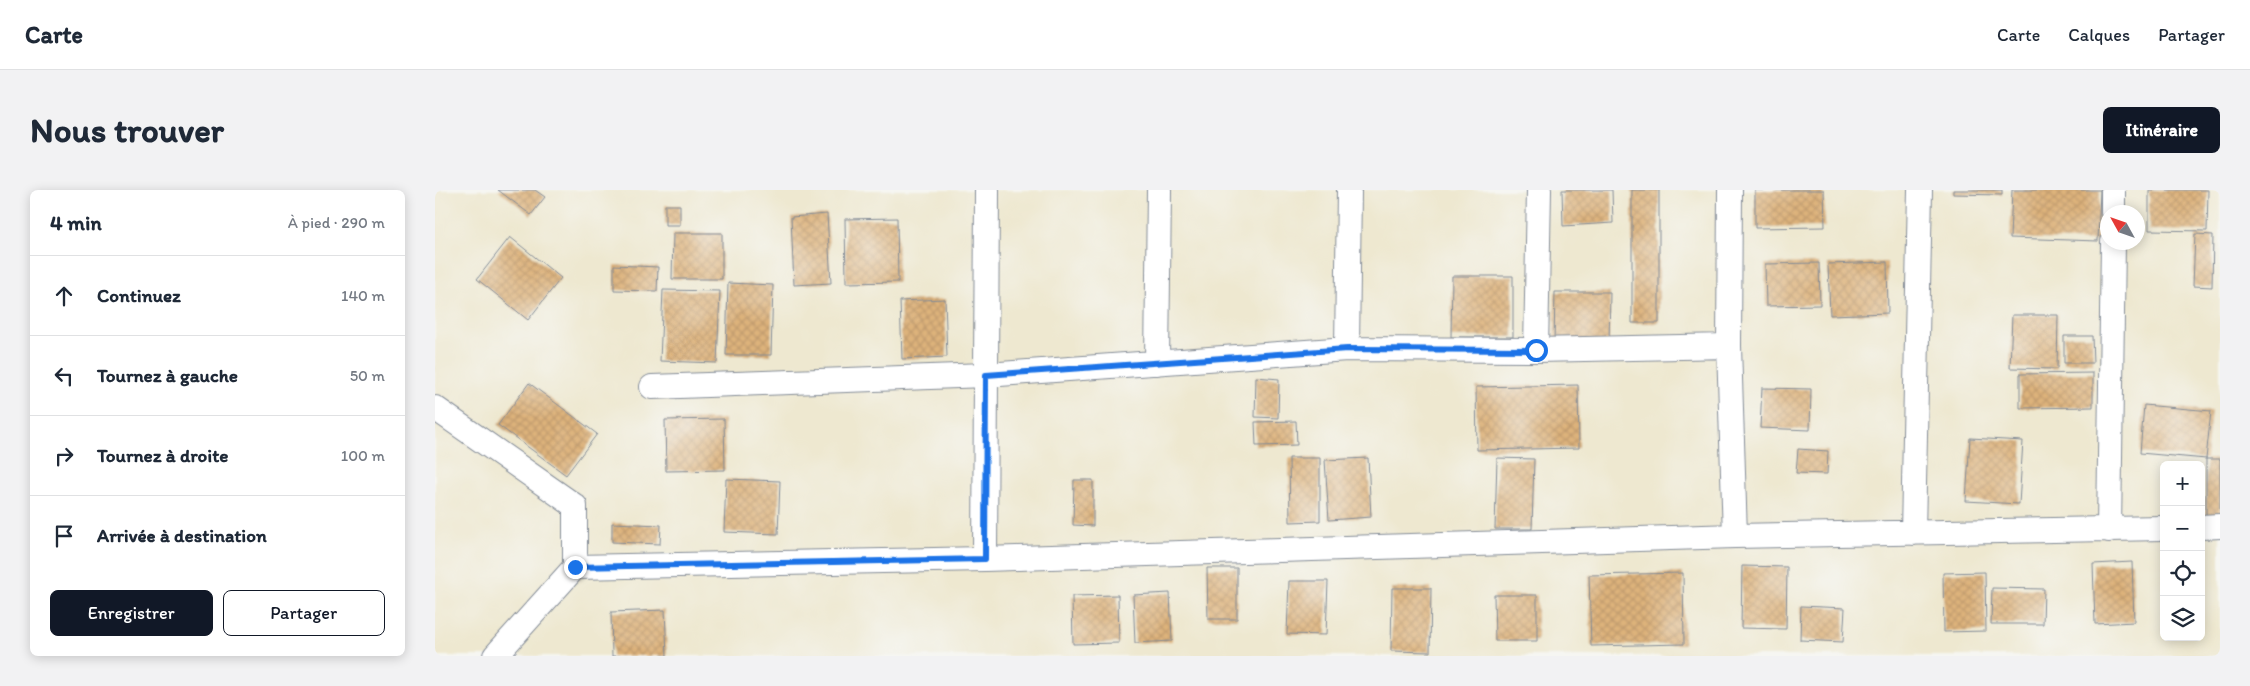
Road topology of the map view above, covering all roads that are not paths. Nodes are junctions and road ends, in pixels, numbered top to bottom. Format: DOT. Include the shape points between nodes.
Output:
graph roads {
  1 [pos="987,190"];
  2 [pos="1159,190"];
  3 [pos="1349,190"];
  4 [pos="1539,190"];
  5 [pos="1729,190"];
  6 [pos="1920,190"];
  7 [pos="2113,190"];
  8 [pos="2113,205"];
  9 [pos="2113,250"];
  10 [pos="1729,346"];
  11 [pos="1347,349"];
  12 [pos="1536,350"];
  13 [pos="1157,363"];
  14 [pos="986,375"];
  15 [pos="651,387"];
  16 [pos="435,408"];
  17 [pos="2220,526"];
  18 [pos="2205,527"];
  19 [pos="2160,528"];
  20 [pos="2109,530"];
  21 [pos="1913,532"];
  22 [pos="1735,536"];
  23 [pos="985,559"];
  24 [pos="575,567"];
  25 [pos="495,656"];
  1 -- 14 [label="street"];
  2 -- 13 [label="street"];
  3 -- 11 [label="street"];
  4 -- 12 [label="street"];
  5 -- 10 [label="street"];
  6 -- 21 [label="street"];
  7 -- 8 [label="street"];
  9 -- 20 [label="street"];
  10 -- 12 [label="street"];
  10 -- 22 [label="street"];
  11 -- 12 [label="street"];
  11 -- 13 [label="street"];
  13 -- 14 [label="street"];
  14 -- 15 [label="street"];
  14 -- 23 [label="street"];
  16 -- 24 [label="street" via="575,506"];
  17 -- 18 [label="street"];
  19 -- 20 [label="street"];
  20 -- 21 [label="street"];
  21 -- 22 [label="street"];
  22 -- 23 [label="street"];
  23 -- 24 [label="street"];
  24 -- 25 [label="street"];
}
